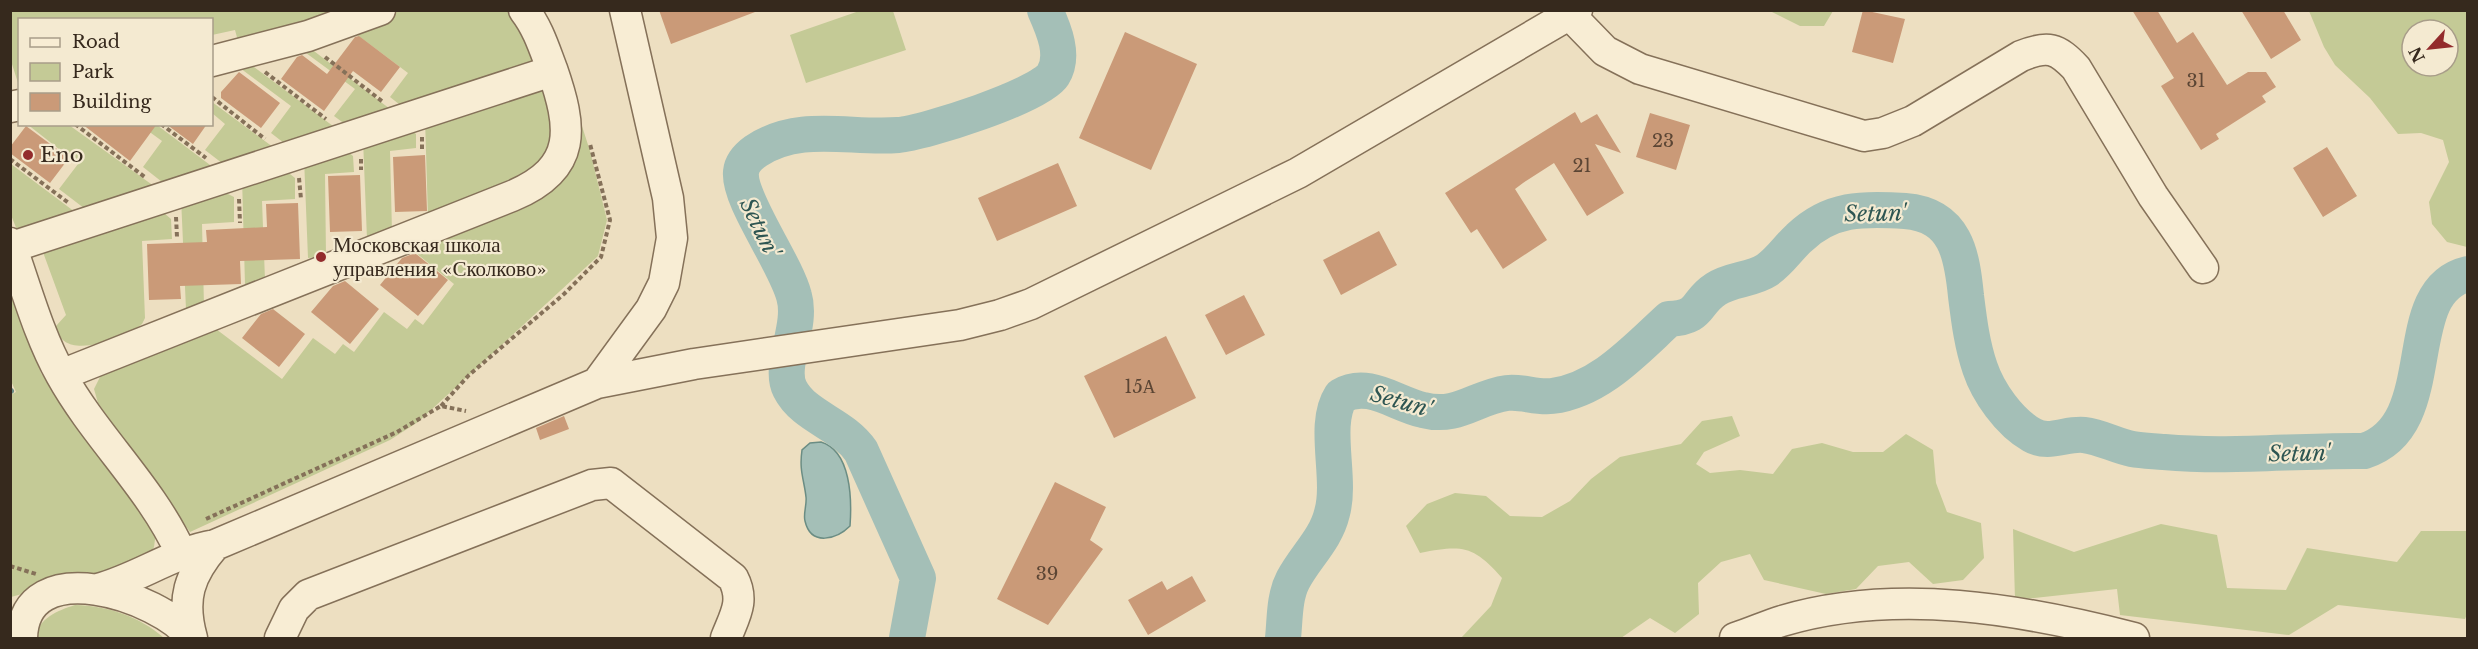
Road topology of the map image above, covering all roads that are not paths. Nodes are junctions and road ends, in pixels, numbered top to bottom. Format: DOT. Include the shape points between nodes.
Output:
graph roads {
  1 [pos="380,10"];
  2 [pos="524,10"];
  3 [pos="625,10"];
  4 [pos="1574,13"];
  5 [pos="213,61"];
  6 [pos="552,71"];
  7 [pos="11,245"];
  8 [pos="2203,268"];
  9 [pos="61,375"];
  10 [pos="597,383"];
  11 [pos="209,533"];
  12 [pos="182,553"];
  13 [pos="98,589"];
  14 [pos="23,604"];
  15 [pos="2126,638"];
  16 [pos="22,639"];
  17 [pos="192,639"];
  18 [pos="280,639"];
  19 [pos="726,639"];
  20 [pos="1735,639"];
  1 -- 5 [label="street" via="308,36"];
  2 -- 6 [label="street" via="538,32"];
  3 -- 10 [label="street" via="668,198 672,238 664,283 651,309"];
  4 -- 8 [label="street" via="1605,51 1640,69 1864,136 1898,128 2021,56 2040,49 2051,50 2076,68 2153,196"];
  4 -- 10 [label="street" via="1298,173 1031,304 960,325"];
  6 -- 7 [label="street"];
  6 -- 9 [label="street" via="564,103 567,131 555,164 534,185"];
  7 -- 9 [label="street" via="42,334"];
  9 -- 12 [label="street" via="159,509"];
  10 -- 11 [label="street"];
  11 -- 12 [label="street"];
  11 -- 17 [label="street" via="186,596"];
  12 -- 13 [label="street" via="130,579"];
  13 -- 14 [label="street" via="65,590"];
  13 -- 17 [label="street" via="116,592 160,612"];
  14 -- 16 [label="street" via="28,617"];
  15 -- 20 [label="street" via="2045,617 1946,605 1893,604 1784,621"];
  18 -- 19 [label="street" via="294,609 308,595 592,485 611,483 733,578 740,591"];
}
